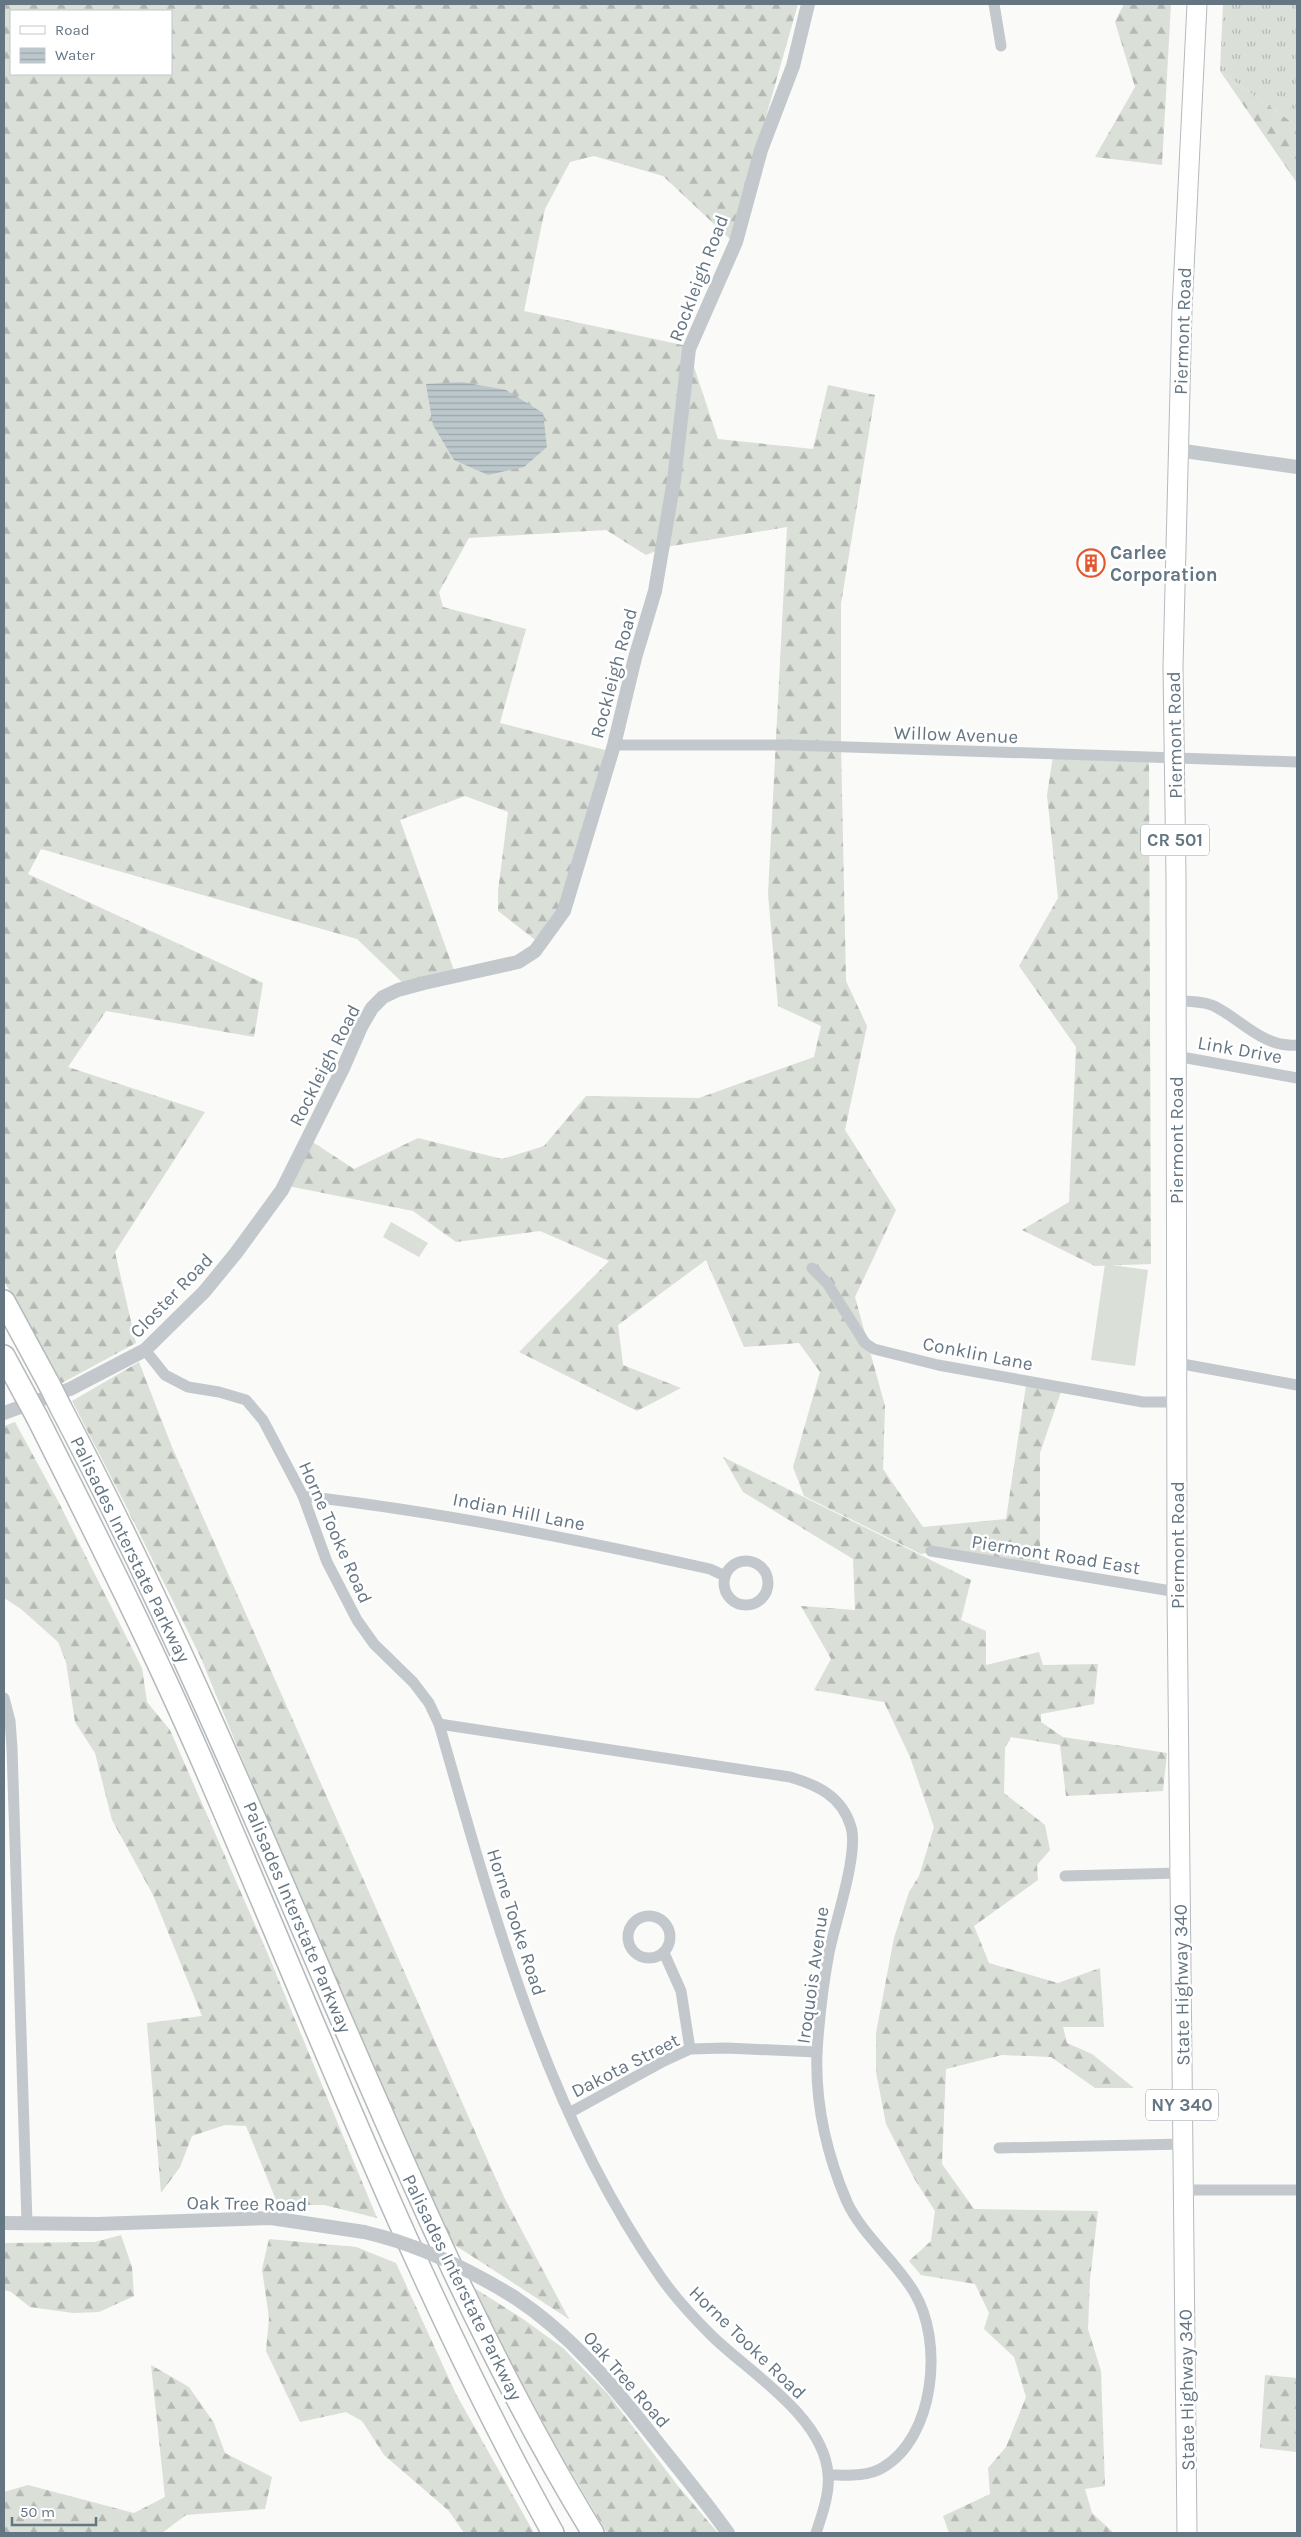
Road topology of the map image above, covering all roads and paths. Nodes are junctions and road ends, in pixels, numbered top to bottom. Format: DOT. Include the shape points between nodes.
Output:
graph roads {
  1 [pos="808,4"];
  2 [pos="994,4"];
  3 [pos="1197,4"];
  4 [pos="1001,46"];
  5 [pos="1177,450"];
  6 [pos="1297,468"];
  7 [pos="614,745"];
  8 [pos="1174,759"];
  9 [pos="1297,762"];
  10 [pos="1176,1001"];
  11 [pos="1297,1045"];
  12 [pos="1176,1056"];
  13 [pos="1297,1078"];
  14 [pos="265,1215"];
  15 [pos="812,1268"];
  16 [pos="4,1301"];
  17 [pos="145,1350"];
  18 [pos="4,1356"];
  19 [pos="1178,1364"];
  20 [pos="1297,1385"];
  21 [pos="1178,1402"];
  22 [pos="4,1413"];
  23 [pos="303,1496"];
  24 [pos="931,1551"];
  25 [pos="725,1576"];
  26 [pos="1176,1592"];
  27 [pos="1178,1678"];
  28 [pos="4,1698"];
  29 [pos="439,1724"];
  30 [pos="1179,1873"];
  31 [pos="1065,1876"];
  32 [pos="664,1953"];
  33 [pos="690,2049"];
  34 [pos="817,2052"];
  35 [pos="569,2113"];
  36 [pos="1182,2144"];
  37 [pos="999,2148"];
  38 [pos="1183,2190"];
  39 [pos="1297,2190"];
  40 [pos="4,2223"];
  41 [pos="27,2223"];
  42 [pos="829,2476"];
  43 [pos="553,2533"];
  44 [pos="592,2533"];
  45 [pos="728,2533"];
  46 [pos="816,2533"];
  47 [pos="1187,2533"];
  1 -- 7 [label="street, Rockleigh Road" via="793,66 761,150 736,242 689,349 674,480 655,591"];
  2 -- 4 [label="street"];
  3 -- 5 [label="main road, Piermont Road / CR 501"];
  5 -- 6 [label="street"];
  5 -- 8 [label="main road, Piermont Road / CR 501"];
  7 -- 8 [label="street, Willow Avenue" via="790,745"];
  7 -- 14 [label="street, Rockleigh Road" via="567,904 535,951 518,962 398,990 372,1008 299,1157"];
  8 -- 9 [label="street, Willow Avenue"];
  8 -- 10 [label="main road, Piermont Road / CR 501"];
  10 -- 11 [label="street" via="1213,1005 1253,1032 1272,1041"];
  10 -- 12 [label="main road, Piermont Road / CR 501"];
  12 -- 13 [label="street, Link Drive"];
  12 -- 19 [label="main road, Piermont Road / CR 501"];
  14 -- 17 [label="street, Closter Road" via="204,1292"];
  15 -- 21 [label="street, Conklin Lane" via="827,1283 865,1344 874,1349 938,1365 1135,1400"];
  16 -- 44 [label="highway, Palisades Interstate Parkway, bridge" via="127,1537 197,1685 448,2264 521,2409"];
  17 -- 22 [label="street, Closter Road" via="77,1386"];
  17 -- 23 [label="street, Horne Tooke Road" via="165,1375 188,1387 246,1400 263,1420"];
  18 -- 43 [label="highway, Palisades Interstate Parkway, bridge" via="126,1596 191,1736 431,2296"];
  19 -- 20 [label="street"];
  19 -- 21 [label="main road, Piermont Road / CR 501"];
  21 -- 26 [label="main road, Piermont Road / CR 501"];
  23 -- 25 [label="street, Indian Hill Lane" via="398,1507 550,1534 710,1569"];
  23 -- 29 [label="street, Horne Tooke Road" via="327,1562 357,1620 374,1644 429,1702"];
  24 -- 26 [label="street, Piermont Road East"];
  26 -- 27 [label="main road, Piermont Road / CR 501"];
  27 -- 30 [label="main road, State Highway 340 / NY 340"];
  28 -- 41 [label="street" via="12,1748"];
  29 -- 34 [label="street, Iroquois Avenue" via="790,1777 814,1784 830,1794 851,1826 854,1849 829,1955"];
  29 -- 35 [label="street, Horne Tooke Road" via="493,1914 525,2006"];
  30 -- 31 [label="street"];
  30 -- 36 [label="main road, State Highway 340 / NY 340"];
  32 -- 33 [label="street" via="681,1991"];
  33 -- 34 [label="street, Dakota Street"];
  33 -- 35 [label="street, Dakota Street"];
  34 -- 42 [label="street, Iroquois Avenue" via="824,2132 834,2169 848,2204 914,2291 926,2317 932,2344 932,2376 923,2408 913,2436 899,2456 880,2470 859,2475"];
  35 -- 42 [label="street, Horne Tooke Road" via="612,2202 660,2277 713,2337 798,2414 824,2453"];
  36 -- 37 [label="street"];
  36 -- 38 [label="main road, State Highway 340 / NY 340"];
  38 -- 39 [label="street"];
  38 -- 47 [label="main road, State Highway 340 / NY 340"];
  40 -- 41 [label="street, Oak Tree Road"];
  41 -- 45 [label="street, Oak Tree Road, bridge" via="271,2218 364,2232 439,2257 514,2296 552,2326 598,2370 633,2411"];
  42 -- 46 [label="street, Horne Tooke Road"];
}
